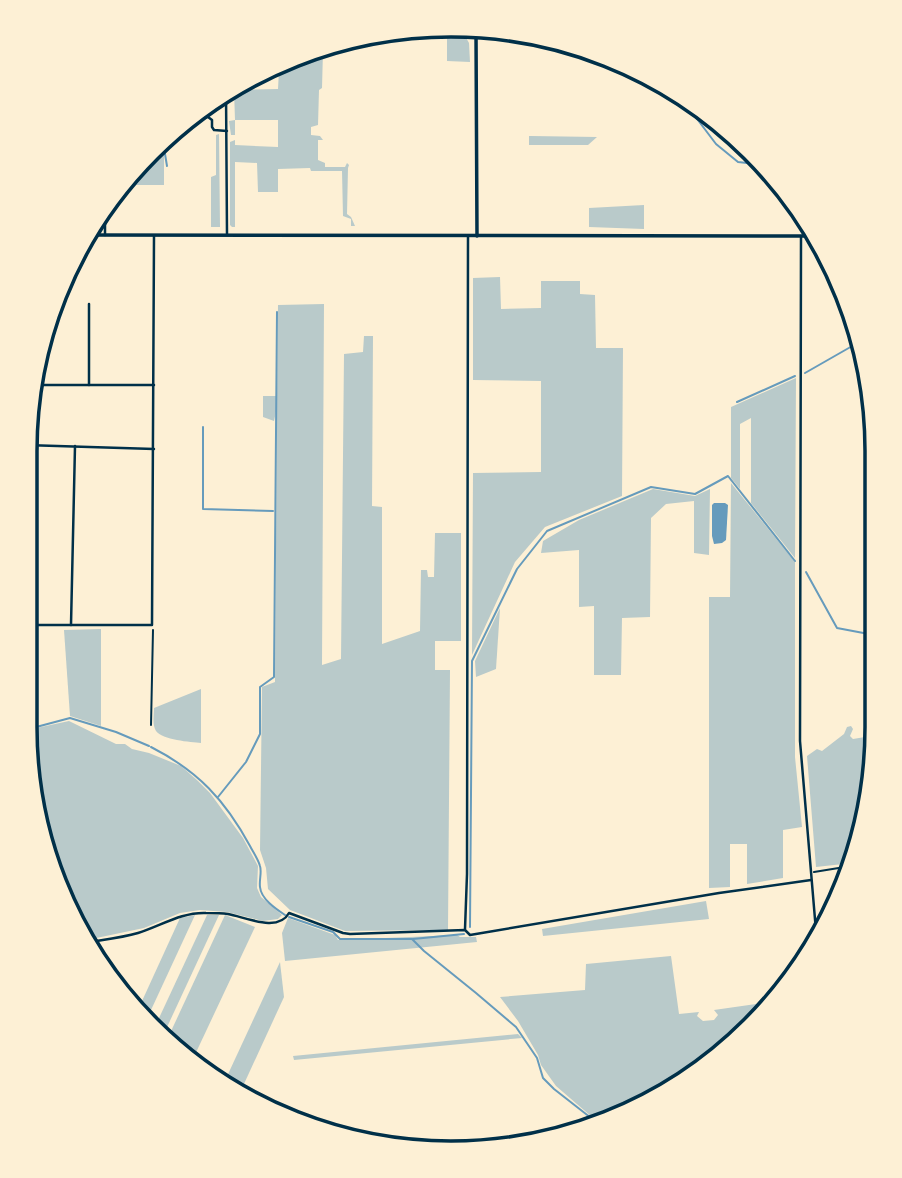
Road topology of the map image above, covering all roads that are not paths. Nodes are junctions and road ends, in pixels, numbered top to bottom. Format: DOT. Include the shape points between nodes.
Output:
graph roads {
  1 [pos="476,38"];
  2 [pos="226,104"];
  3 [pos="206,117"];
  4 [pos="227,131"];
  5 [pos="105,224"];
  6 [pos="98,235"];
  7 [pos="105,235"];
  8 [pos="228,235"];
  9 [pos="155,236"];
  10 [pos="468,236"];
  11 [pos="477,236"];
  12 [pos="801,236"];
  13 [pos="805,236"];
  14 [pos="89,304"];
  15 [pos="42,385"];
  16 [pos="89,385"];
  17 [pos="154,386"];
  18 [pos="37,445"];
  19 [pos="75,446"];
  20 [pos="154,449"];
  21 [pos="37,625"];
  22 [pos="71,625"];
  23 [pos="811,880"];
  24 [pos="815,924"];
  25 [pos="465,930"];
  26 [pos="96,941"];
  1 -- 11 [label="street"];
  2 -- 4 [label="street"];
  3 -- 4 [label="street" via="214,130"];
  4 -- 8 [label="street"];
  5 -- 7 [label="street"];
  6 -- 7 [label="street"];
  7 -- 9 [label="street"];
  8 -- 9 [label="street"];
  8 -- 10 [label="street"];
  9 -- 17 [label="street"];
  10 -- 11 [label="street"];
  10 -- 25 [label="street"];
  11 -- 12 [label="street"];
  12 -- 13 [label="street"];
  12 -- 23 [label="street" via="800,741"];
  14 -- 16 [label="street"];
  15 -- 16 [label="street"];
  16 -- 17 [label="street"];
  17 -- 20 [label="street"];
  18 -- 19 [label="street"];
  19 -- 20 [label="street"];
  19 -- 22 [label="street"];
  20 -- 22 [label="street" via="152,625"];
  21 -- 22 [label="street"];
  23 -- 24 [label="street"];
  23 -- 25 [label="street" via="507,930 471,935"];
  25 -- 26 [label="street" via="350,934 289,913 282,920 263,923 196,913 138,933"];
}
